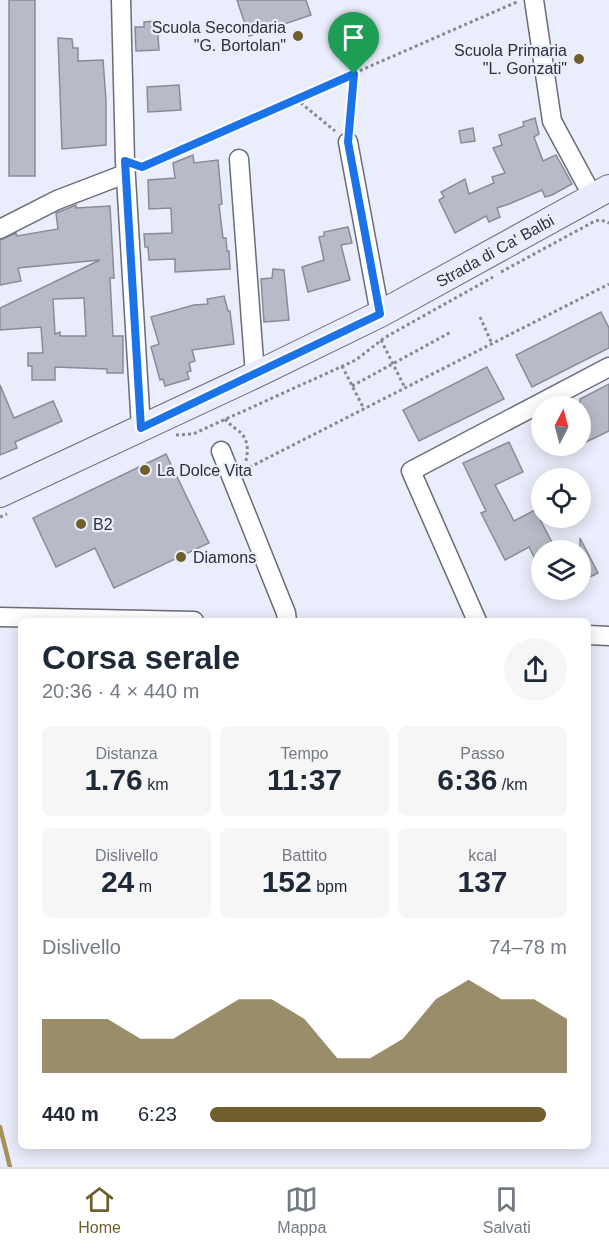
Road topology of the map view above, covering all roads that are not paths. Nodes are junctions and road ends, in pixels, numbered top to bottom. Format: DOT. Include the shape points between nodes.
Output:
graph roads {
  1 [pos="121,0"];
  2 [pos="534,0"];
  3 [pos="348,142"];
  4 [pos="239,159"];
  5 [pos="125,168"];
  6 [pos="601,192"];
  7 [pos="0,229"];
  8 [pos="380,314"];
  9 [pos="609,367"];
  10 [pos="255,375"];
  11 [pos="141,428"];
  12 [pos="221,451"];
  13 [pos="0,494"];
  14 [pos="0,617"];
  15 [pos="48,618"];
  16 [pos="287,618"];
  17 [pos="476,618"];
  18 [pos="591,635"];
  19 [pos="609,636"];
  1 -- 5 [label="street"];
  2 -- 6 [label="street" via="552,122"];
  3 -- 8 [label="street"];
  4 -- 10 [label="street"];
  5 -- 7 [label="street"];
  5 -- 11 [label="street"];
  6 -- 8 [label="main road, Strada di Ca' Balbi"];
  8 -- 10 [label="main road, Strada di Ca' Balbi"];
  9 -- 17 [label="street" via="411,471"];
  10 -- 11 [label="main road, Strada di Ca' Balbi"];
  11 -- 13 [label="main road, Strada di Ca' Balbi"];
  12 -- 16 [label="street" via="239,472"];
  14 -- 15 [label="street"];
  18 -- 19 [label="street"];
}
